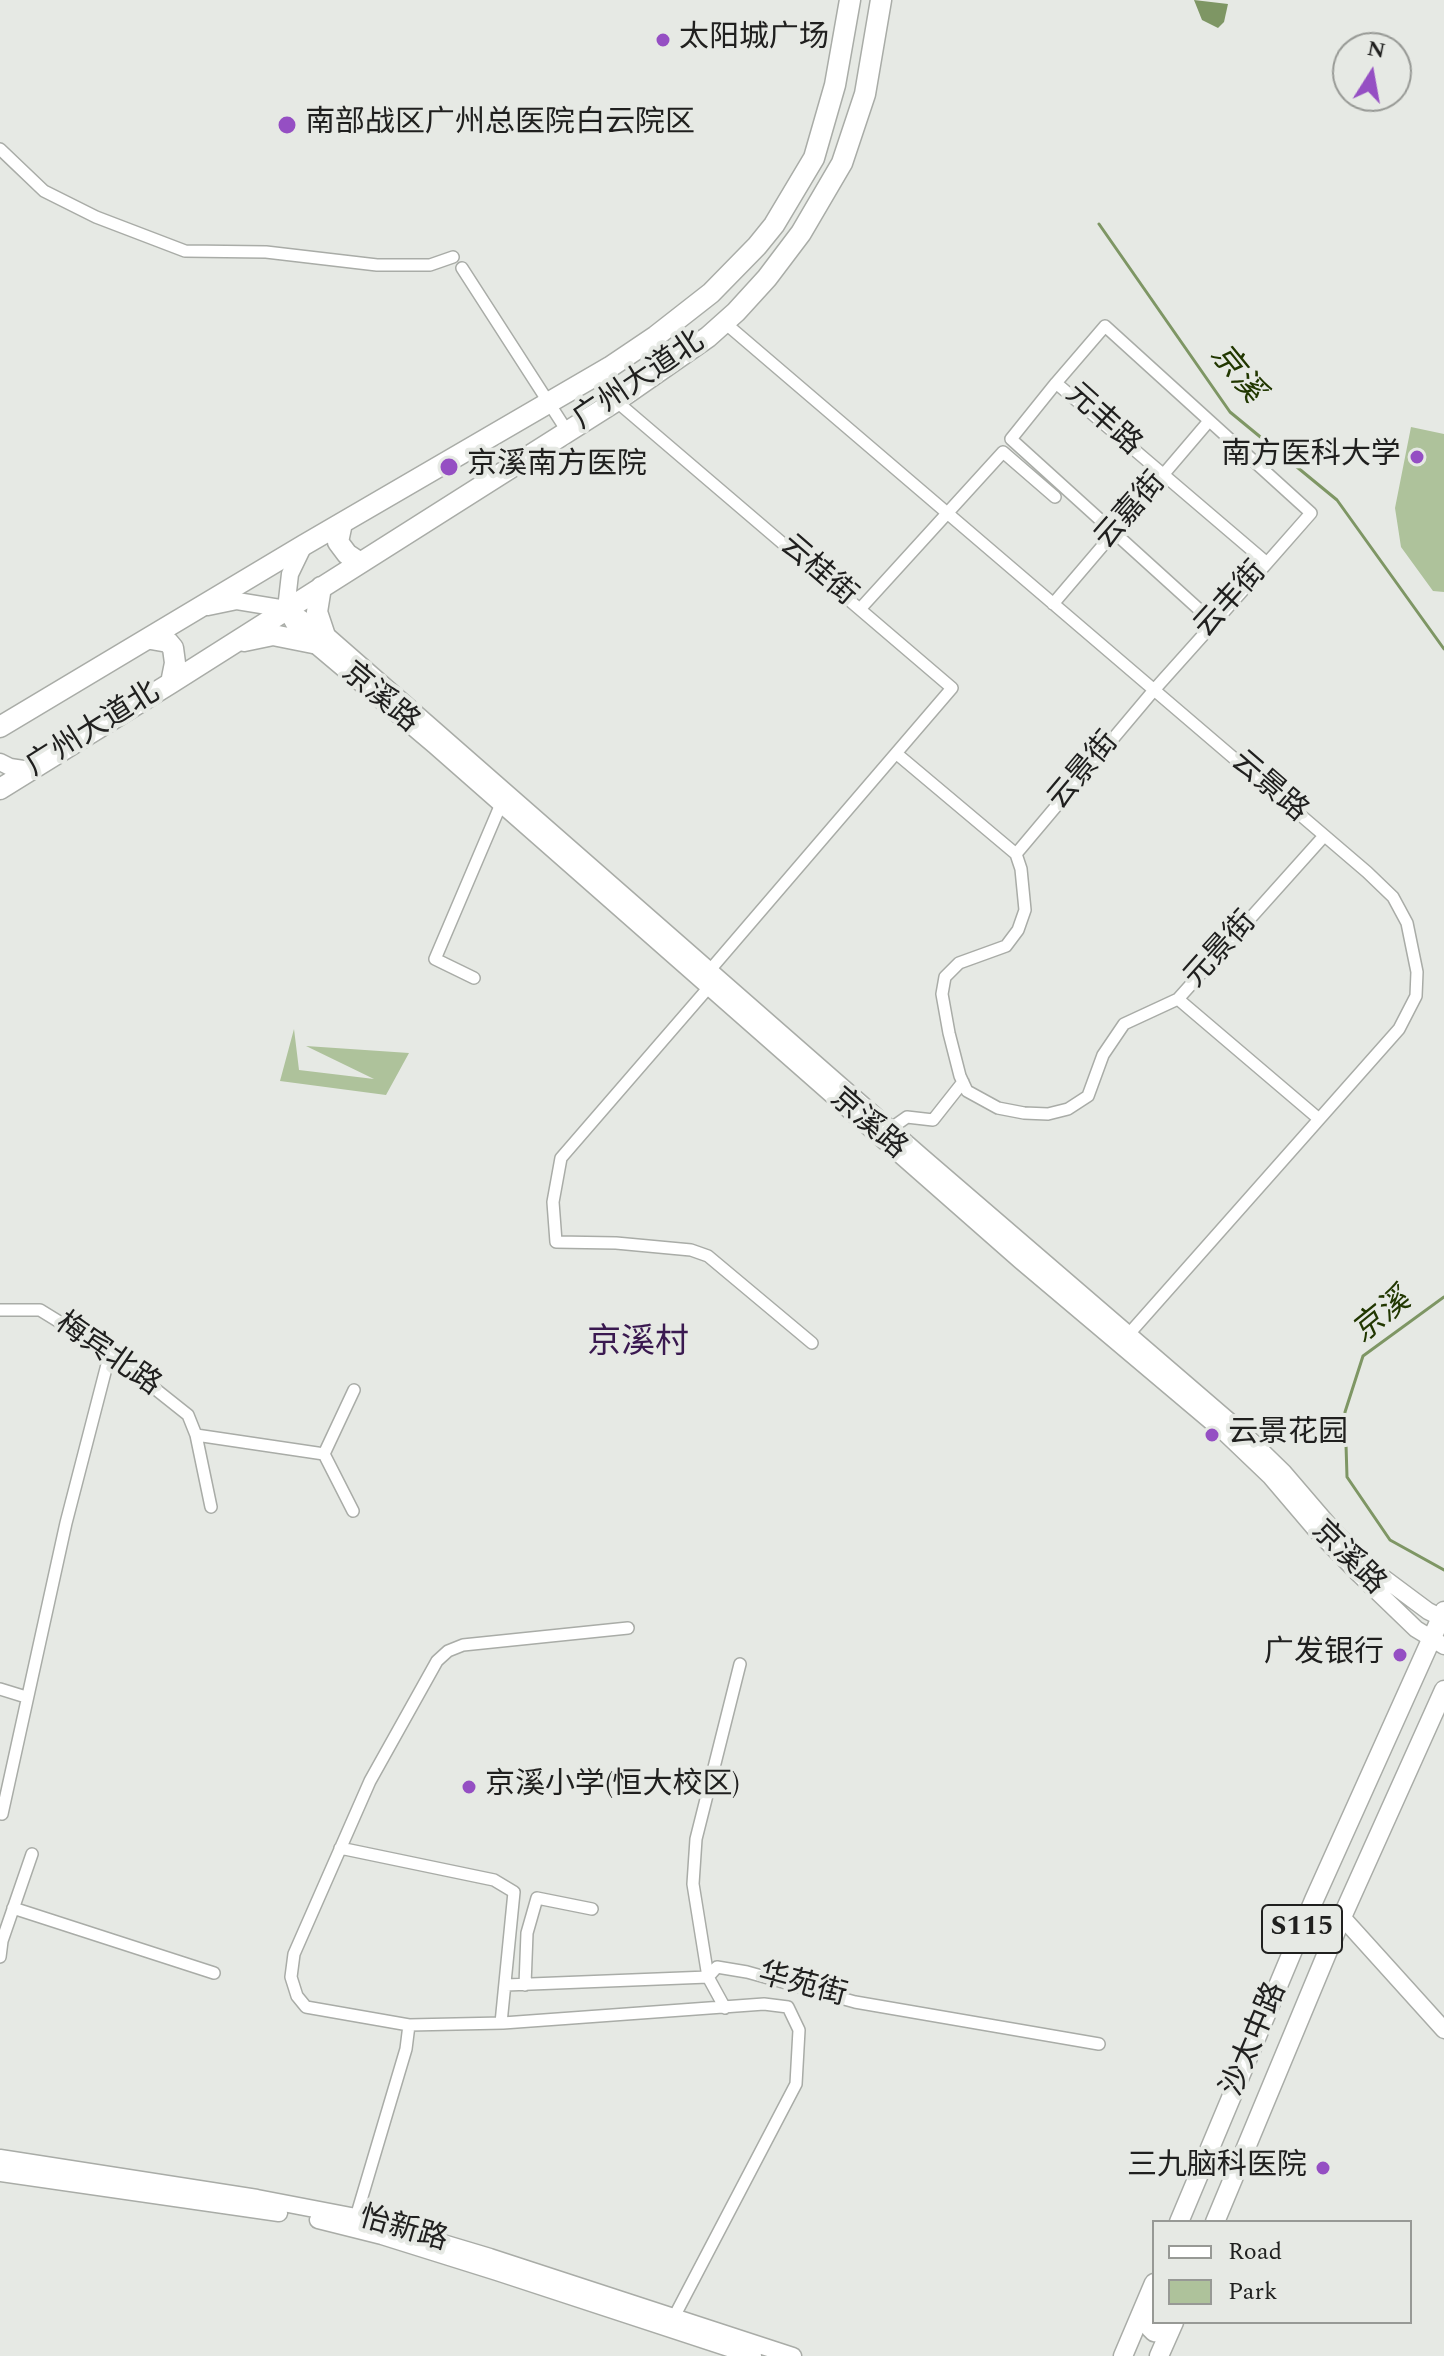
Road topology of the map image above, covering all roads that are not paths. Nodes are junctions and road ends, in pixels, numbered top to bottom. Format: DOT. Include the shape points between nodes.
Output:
graph roads {
  1 [pos="850,0"];
  2 [pos="881,0"];
  3 [pos="0,149"];
  4 [pos="453,257"];
  5 [pos="462,268"];
  6 [pos="725,323"];
  7 [pos="1056,383"];
  8 [pos="616,401"];
  9 [pos="547,403"];
  10 [pos="1209,421"];
  11 [pos="567,431"];
  12 [pos="1164,475"];
  13 [pos="1055,497"];
  14 [pos="948,513"];
  15 [pos="1311,513"];
  16 [pos="342,523"];
  17 [pos="1115,532"];
  18 [pos="304,545"];
  19 [pos="359,562"];
  20 [pos="1267,563"];
  21 [pos="321,587"];
  22 [pos="1053,604"];
  23 [pos="286,609"];
  24 [pos="860,609"];
  25 [pos="193,612"];
  26 [pos="1214,623"];
  27 [pos="319,638"];
  28 [pos="151,639"];
  29 [pos="225,647"];
  30 [pos="171,683"];
  31 [pos="1154,690"];
  32 [pos="0,727"];
  33 [pos="897,754"];
  34 [pos="0,762"];
  35 [pos="30,770"];
  36 [pos="0,789"];
  37 [pos="501,804"];
  38 [pos="1324,836"];
  39 [pos="1016,854"];
  40 [pos="474,978"];
  41 [pos="710,978"];
  42 [pos="1178,999"];
  43 [pos="963,1082"];
  44 [pos="1319,1119"];
  45 [pos="890,1129"];
  46 [pos="0,1310"];
  47 [pos="1128,1335"];
  48 [pos="812,1343"];
  49 [pos="110,1353"];
  50 [pos="354,1390"];
  51 [pos="196,1435"];
  52 [pos="324,1454"];
  53 [pos="211,1507"];
  54 [pos="353,1511"];
  55 [pos="1443,1616"];
  56 [pos="628,1628"];
  57 [pos="1438,1643"];
  58 [pos="740,1664"];
  59 [pos="0,1689"];
  60 [pos="1444,1690"];
  61 [pos="26,1697"];
  62 [pos="1438,1708"];
  63 [pos="0,1813"];
  64 [pos="340,1848"];
  65 [pos="32,1854"];
  66 [pos="13,1908"];
  67 [pos="592,1909"];
  68 [pos="1342,1917"];
  69 [pos="1,1942"];
  70 [pos="0,1957"];
  71 [pos="214,1973"];
  72 [pos="708,1977"];
  73 [pos="506,1985"];
  74 [pos="525,1985"];
  75 [pos="725,2008"];
  76 [pos="501,2023"];
  77 [pos="409,2025"];
  78 [pos="1444,2030"];
  79 [pos="1099,2044"];
  80 [pos="0,2156"];
  81 [pos="0,2173"];
  82 [pos="356,2217"];
  83 [pos="1180,2220"];
  84 [pos="1216,2220"];
  85 [pos="1152,2288"];
  86 [pos="674,2317"];
  87 [pos="1152,2320"];
  88 [pos="1170,2324"];
  89 [pos="1173,2324"];
  90 [pos="753,2356"];
  91 [pos="793,2356"];
  92 [pos="1123,2356"];
  93 [pos="1159,2356"];
  1 -- 9 [label="highway, 广州大道北" via="814,158 774,225 726,279 678,320"];
  2 -- 6 [label="highway, 广州大道北" via="865,94 842,163 776,267"];
  3 -- 4 [label="street" via="44,191 185,251 266,252 377,265 430,265"];
  5 -- 9 [label="street"];
  6 -- 8 [label="highway, 广州大道北"];
  6 -- 14 [label="street, 云景路"];
  7 -- 10 [label="street, 元丰路" via="1105,326"];
  7 -- 12 [label="street, 元丰路"];
  7 -- 17 [label="street" via="1011,439"];
  8 -- 11 [label="highway, 广州大道北"];
  8 -- 24 [label="street, 云桂街"];
  9 -- 11 [label="street"];
  9 -- 16 [label="highway, 广州大道北"];
  10 -- 12 [label="street, 云嘉街"];
  10 -- 15 [label="street, 元丰路"];
  11 -- 19 [label="highway, 广州大道北"];
  12 -- 17 [label="street, 云嘉街"];
  12 -- 20 [label="street, 元丰路"];
  13 -- 14 [label="street" via="1003,452"];
  14 -- 22 [label="street, 云景路"];
  14 -- 24 [label="street"];
  15 -- 20 [label="street, 云丰街"];
  16 -- 18 [label="highway, 广州大道北"];
  16 -- 19 [label="highway" via="338,542"];
  17 -- 22 [label="street, 云嘉街"];
  17 -- 26 [label="street"];
  18 -- 23 [label="main road" via="290,574"];
  18 -- 25 [label="highway, 广州大道北"];
  19 -- 21 [label="highway, 广州大道北"];
  20 -- 26 [label="street, 云丰街"];
  21 -- 23 [label="highway, 广州大道北"];
  21 -- 27 [label="highway"];
  22 -- 31 [label="street, 云景路"];
  23 -- 25 [label="main road, 京溪路" via="237,601"];
  23 -- 27 [label="main road, 京溪路"];
  23 -- 29 [label="highway, 广州大道北"];
  24 -- 33 [label="street, 云桂街" via="952,688"];
  25 -- 28 [label="highway, 广州大道北"];
  26 -- 31 [label="street, 云丰街"];
  27 -- 29 [label="highway" via="273,635"];
  27 -- 37 [label="main road, 京溪路"];
  27 -- 41 [label="main road, 京溪路"];
  28 -- 30 [label="highway" via="173,648"];
  28 -- 32 [label="highway, 广州大道北"];
  29 -- 30 [label="highway, 广州大道北"];
  30 -- 35 [label="highway, 广州大道北"];
  31 -- 38 [label="street, 云景路"];
  31 -- 39 [label="street, 云景街"];
  33 -- 39 [label="street"];
  33 -- 41 [label="street, 云桂街"];
  34 -- 35 [label="main road"];
  35 -- 36 [label="highway, 广州大道北"];
  37 -- 40 [label="street" via="435,959"];
  37 -- 41 [label="main road, 京溪路"];
  38 -- 42 [label="street, 元景街"];
  38 -- 44 [label="street, 云景路" via="1393,897 1407,923 1417,972 1416,996 1399,1029"];
  39 -- 43 [label="street" via="1025,910 1018,930 1006,946 959,963 945,977 942,994"];
  41 -- 45 [label="main road, 京溪路"];
  41 -- 48 [label="street, 云桂街" via="561,1158 553,1202 556,1242 616,1243 708,1256"];
  41 -- 57 [label="main road, 京溪路" via="1021,1261 1226,1434 1338,1554 1416,1629"];
  42 -- 43 [label="street" via="1124,1024 1103,1055 1088,1096 1068,1109 1036,1113 998,1108 967,1091"];
  42 -- 44 [label="street, 元景街"];
  43 -- 45 [label="street" via="933,1120 907,1117"];
  44 -- 47 [label="street, 云景路"];
  45 -- 47 [label="main road, 京溪路"];
  46 -- 49 [label="street, 梅宾北路" via="40,1310"];
  47 -- 55 [label="main road, 京溪路" via="1263,1452 1354,1552 1402,1593"];
  49 -- 51 [label="street, 梅宾北路" via="188,1415"];
  49 -- 61 [label="street"];
  50 -- 52 [label="street"];
  51 -- 52 [label="street"];
  51 -- 53 [label="street"];
  52 -- 54 [label="street"];
  55 -- 57 [label="main road, S115"];
  56 -- 64 [label="street" via="463,1645 448,1651 383,1754"];
  57 -- 83 [label="main road, 沙太中路 / S115" via="1314,1900"];
  58 -- 72 [label="street" via="696,1839 693,1884"];
  59 -- 61 [label="street"];
  60 -- 62 [label="main road, 沙太中路 / S115"];
  61 -- 63 [label="street"];
  62 -- 68 [label="main road, 沙太中路 / S115"];
  64 -- 73 [label="street" via="494,1880 514,1892"];
  64 -- 77 [label="street" via="294,1954 291,1977 297,1996 306,2007"];
  65 -- 66 [label="street"];
  66 -- 69 [label="street"];
  66 -- 71 [label="street"];
  67 -- 74 [label="street" via="537,1898 527,1933"];
  68 -- 78 [label="main road"];
  68 -- 84 [label="main road, 沙太中路 / S115"];
  69 -- 70 [label="street"];
  72 -- 74 [label="street, 华苑街"];
  72 -- 75 [label="street"];
  72 -- 79 [label="street, 华苑街" via="717,1967 747,1972 855,2002"];
  73 -- 74 [label="street, 华苑街"];
  73 -- 76 [label="street"];
  75 -- 76 [label="street"];
  75 -- 86 [label="street" via="788,2007 799,2030 799,2075"];
  76 -- 77 [label="street"];
  77 -- 82 [label="street"];
  80 -- 82 [label="main road, 怡新路"];
  81 -- 90 [label="main road, 怡新路" via="340,2225"];
  82 -- 86 [label="main road, 怡新路"];
  85 -- 92 [label="main road"];
  86 -- 91 [label="main road, 怡新路"];
  87 -- 88 [label="main road" via="1154,2332"];
  89 -- 93 [label="main road"];
}
